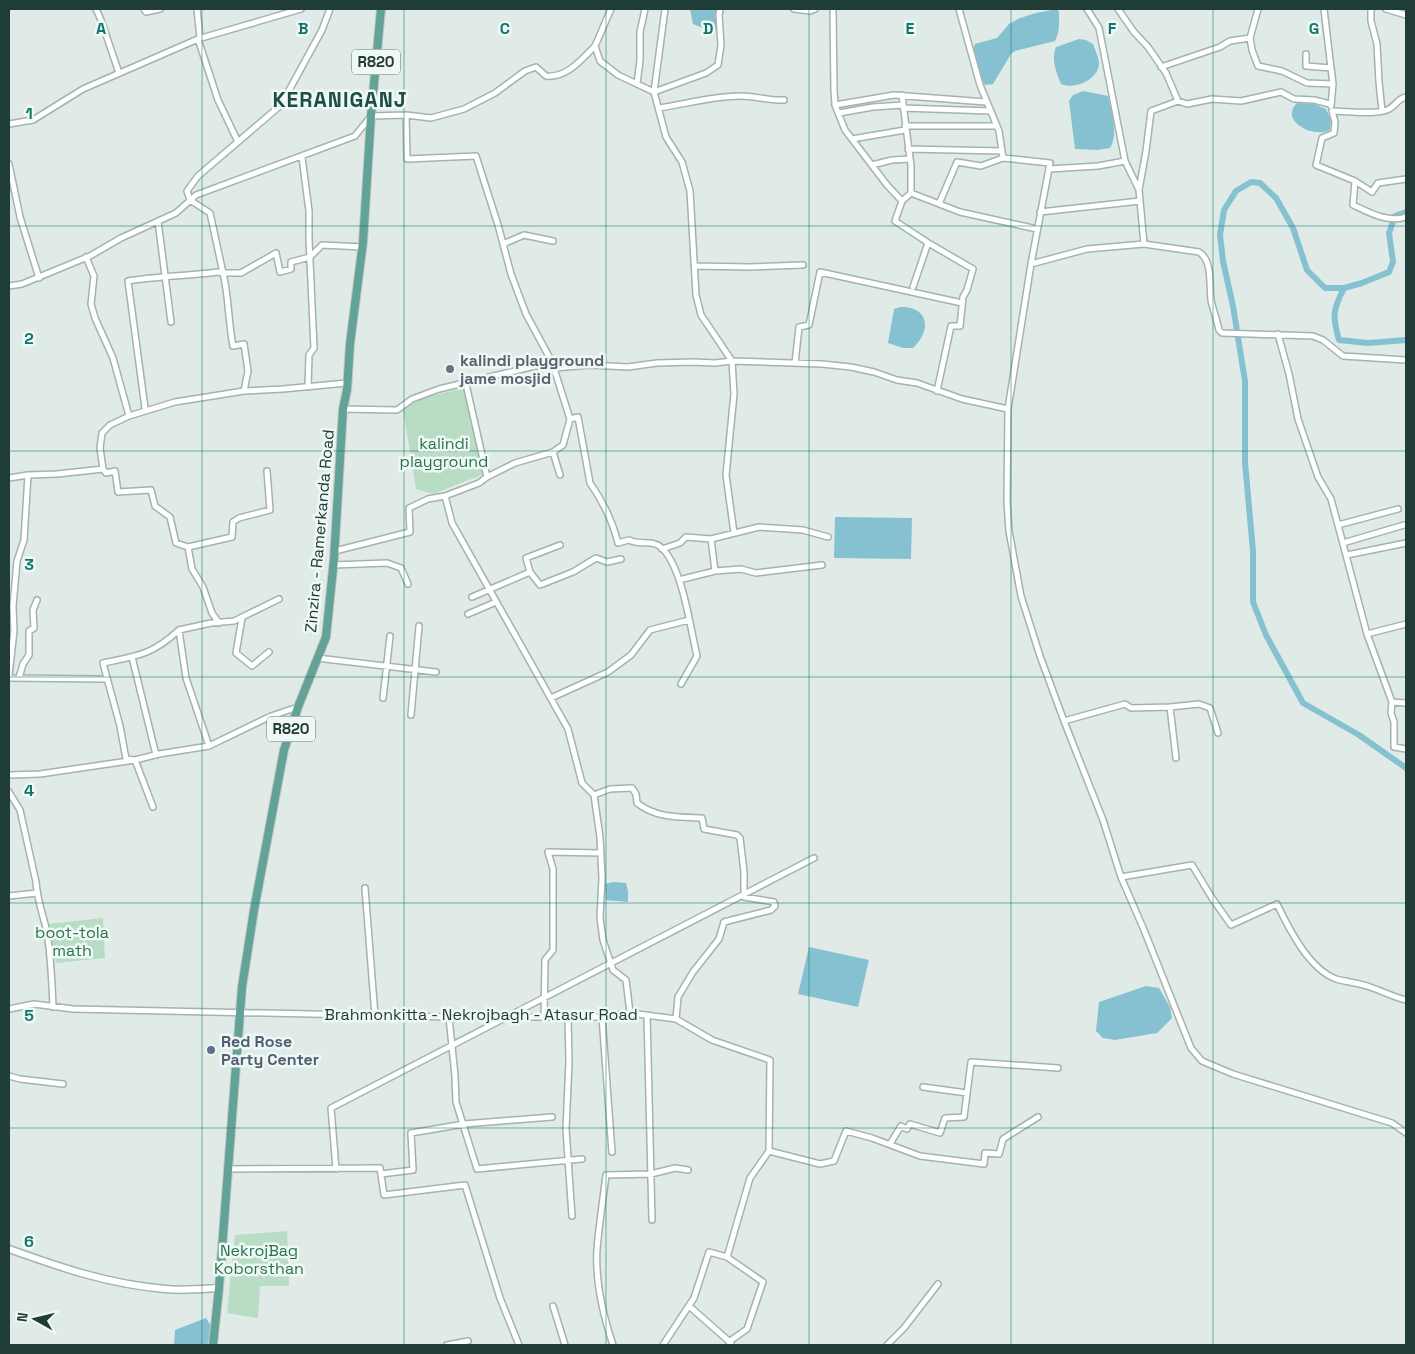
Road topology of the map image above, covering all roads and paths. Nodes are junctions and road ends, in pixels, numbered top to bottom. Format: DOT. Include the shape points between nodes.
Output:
graph roads {
  1 [pos="96,9"];
  2 [pos="144,9"];
  3 [pos="160,9"];
  4 [pos="197,9"];
  5 [pos="301,9"];
  6 [pos="330,9"];
  7 [pos="381,9"];
  8 [pos="611,9"];
  9 [pos="645,9"];
  10 [pos="665,9"];
  11 [pos="720,9"];
  12 [pos="794,9"];
  13 [pos="815,9"];
  14 [pos="833,9"];
  15 [pos="958,9"];
  16 [pos="1087,9"];
  17 [pos="1118,9"];
  18 [pos="1258,9"];
  19 [pos="1324,9"];
  20 [pos="1370,9"];
  21 [pos="1386,9"];
  22 [pos="1406,15"];
  23 [pos="1250,38"];
  24 [pos="199,39"];
  25 [pos="595,46"];
  26 [pos="1306,54"];
  27 [pos="1161,66"];
  28 [pos="1331,68"];
  29 [pos="119,74"];
  30 [pos="637,84"];
  31 [pos="1333,84"];
  32 [pos="654,92"];
  33 [pos="902,95"];
  34 [pos="1406,97"];
  35 [pos="784,100"];
  36 [pos="1178,101"];
  37 [pos="986,102"];
  38 [pos="1330,104"];
  39 [pos="835,105"];
  40 [pos="903,106"];
  41 [pos="659,108"];
  42 [pos="990,111"];
  43 [pos="1332,111"];
  44 [pos="1382,111"];
  45 [pos="839,113"];
  46 [pos="406,115"];
  47 [pos="371,116"];
  48 [pos="9,124"];
  49 [pos="997,126"];
  50 [pos="905,128"];
  51 [pos="852,139"];
  52 [pos="238,142"];
  53 [pos="908,149"];
  54 [pos="1002,151"];
  55 [pos="302,157"];
  56 [pos="1003,158"];
  57 [pos="910,159"];
  58 [pos="1125,161"];
  59 [pos="9,164"];
  60 [pos="872,165"];
  61 [pos="1049,169"];
  62 [pos="1406,179"];
  63 [pos="1355,181"];
  64 [pos="1138,190"];
  65 [pos="911,193"];
  66 [pos="190,200"];
  67 [pos="902,201"];
  68 [pos="1140,201"];
  69 [pos="939,204"];
  70 [pos="1040,212"];
  71 [pos="1406,218"];
  72 [pos="158,221"];
  73 [pos="1037,229"];
  74 [pos="552,240"];
  75 [pos="928,243"];
  76 [pos="503,244"];
  77 [pos="1144,244"];
  78 [pos="362,247"];
  79 [pos="86,257"];
  80 [pos="310,257"];
  81 [pos="1031,264"];
  82 [pos="804,265"];
  83 [pos="694,266"];
  84 [pos="224,273"];
  85 [pos="166,277"];
  86 [pos="39,278"];
  87 [pos="9,286"];
  88 [pos="913,287"];
  89 [pos="962,303"];
  90 [pos="171,322"];
  91 [pos="1278,334"];
  92 [pos="1406,360"];
  93 [pos="732,361"];
  94 [pos="552,362"];
  95 [pos="795,363"];
  96 [pos="554,368"];
  97 [pos="347,383"];
  98 [pos="466,384"];
  99 [pos="308,388"];
  100 [pos="244,391"];
  101 [pos="937,391"];
  102 [pos="145,408"];
  103 [pos="344,408"];
  104 [pos="1008,409"];
  105 [pos="129,416"];
  106 [pos="570,419"];
  107 [pos="553,452"];
  108 [pos="103,469"];
  109 [pos="267,471"];
  110 [pos="28,475"];
  111 [pos="560,475"];
  112 [pos="487,477"];
  113 [pos="9,478"];
  114 [pos="445,496"];
  115 [pos="1398,509"];
  116 [pos="1404,525"];
  117 [pos="1338,526"];
  118 [pos="734,534"];
  119 [pos="828,537"];
  120 [pos="711,539"];
  121 [pos="1343,542"];
  122 [pos="1406,543"];
  123 [pos="560,545"];
  124 [pos="188,547"];
  125 [pos="662,548"];
  126 [pos="335,551"];
  127 [pos="1347,555"];
  128 [pos="621,559"];
  129 [pos="334,565"];
  130 [pos="822,565"];
  131 [pos="715,571"];
  132 [pos="530,572"];
  133 [pos="679,580"];
  134 [pos="408,584"];
  135 [pos="489,589"];
  136 [pos="12,592"];
  137 [pos="472,597"];
  138 [pos="279,599"];
  139 [pos="37,600"];
  140 [pos="496,602"];
  141 [pos="468,614"];
  142 [pos="242,618"];
  143 [pos="689,620"];
  144 [pos="219,623"];
  145 [pos="1406,624"];
  146 [pos="419,626"];
  147 [pos="180,630"];
  148 [pos="1368,634"];
  149 [pos="390,636"];
  150 [pos="11,648"];
  151 [pos="269,652"];
  152 [pos="132,657"];
  153 [pos="317,658"];
  154 [pos="387,666"];
  155 [pos="414,669"];
  156 [pos="436,672"];
  157 [pos="9,677"];
  158 [pos="19,678"];
  159 [pos="106,679"];
  160 [pos="681,684"];
  161 [pos="383,698"];
  162 [pos="551,698"];
  163 [pos="1392,702"];
  164 [pos="1406,703"];
  165 [pos="298,706"];
  166 [pos="1170,707"];
  167 [pos="411,715"];
  168 [pos="1064,721"];
  169 [pos="1218,733"];
  170 [pos="209,746"];
  171 [pos="1406,749"];
  172 [pos="156,755"];
  173 [pos="1176,758"];
  174 [pos="135,760"];
  175 [pos="9,774"];
  176 [pos="9,792"];
  177 [pos="594,796"];
  178 [pos="153,808"];
  179 [pos="601,853"];
  180 [pos="814,858"];
  181 [pos="1121,877"];
  182 [pos="365,888"];
  183 [pos="37,893"];
  184 [pos="9,896"];
  185 [pos="1406,1000"];
  186 [pos="53,1007"];
  187 [pos="9,1009"];
  188 [pos="240,1013"];
  189 [pos="630,1013"];
  190 [pos="647,1014"];
  191 [pos="374,1016"];
  192 [pos="544,1017"];
  193 [pos="568,1017"];
  194 [pos="602,1017"];
  195 [pos="448,1018"];
  196 [pos="676,1019"];
  197 [pos="1058,1068"];
  198 [pos="9,1076"];
  199 [pos="64,1084"];
  200 [pos="923,1087"];
  201 [pos="967,1093"];
  202 [pos="552,1117"];
  203 [pos="1038,1117"];
  204 [pos="464,1124"];
  205 [pos="1406,1132"];
  206 [pos="890,1144"];
  207 [pos="768,1151"];
  208 [pos="612,1152"];
  209 [pos="582,1158"];
  210 [pos="568,1159"];
  211 [pos="228,1169"];
  212 [pos="336,1169"];
  213 [pos="688,1170"];
  214 [pos="381,1174"];
  215 [pos="651,1174"];
  216 [pos="572,1216"];
  217 [pos="652,1220"];
  218 [pos="9,1249"];
  219 [pos="727,1257"];
  220 [pos="938,1284"];
  221 [pos="219,1288"];
  222 [pos="554,1306"];
  223 [pos="689,1306"];
  224 [pos="468,1342"];
  225 [pos="729,1343"];
  226 [pos="212,1345"];
  227 [pos="447,1345"];
  228 [pos="519,1345"];
  229 [pos="565,1345"];
  230 [pos="613,1345"];
  231 [pos="663,1345"];
  232 [pos="888,1345"];
  1 -- 29 [label="street"];
  2 -- 3 [label="street" via="146,12"];
  4 -- 24 [label="street"];
  5 -- 24 [label="street"];
  6 -- 52 [label="street" via="281,105"];
  7 -- 47 [label="main road, Zinzira - Ramerkanda Road / R820"];
  8 -- 25 [label="street"];
  9 -- 30 [label="street" via="640,32"];
  10 -- 32 [label="street"];
  11 -- 32 [label="street" via="718,65 706,73"];
  12 -- 13 [label="street"];
  14 -- 39 [label="street"];
  15 -- 37 [label="street"];
  16 -- 58 [label="street" via="1099,28"];
  17 -- 27 [label="street"];
  18 -- 23 [label="street"];
  19 -- 28 [label="street"];
  20 -- 44 [label="street" via="1377,44"];
  21 -- 22 [label="street"];
  23 -- 27 [label="street" via="1230,41"];
  23 -- 31 [label="street" via="1258,66 1282,71 1307,83"];
  24 -- 29 [label="street"];
  24 -- 52 [label="street" via="218,100"];
  25 -- 30 [label="street" via="600,61"];
  25 -- 46 [label="street" via="573,68 554,77 546,76 536,67 524,71 464,110 431,118"];
  26 -- 28 [label="street" via="1306,66"];
  27 -- 36 [label="street"];
  28 -- 31 [label="street"];
  29 -- 48 [label="street" via="83,89 33,120"];
  30 -- 32 [label="street"];
  31 -- 38 [label="street"];
  32 -- 41 [label="street"];
  33 -- 37 [label="street"];
  33 -- 39 [label="street"];
  33 -- 40 [label="street"];
  34 -- 44 [label="street"];
  35 -- 41 [label="street" via="756,96 722,97"];
  36 -- 38 [label="street" via="1187,104 1212,99 1241,101 1281,92 1294,99"];
  36 -- 64 [label="street" via="1151,111"];
  37 -- 42 [label="street"];
  38 -- 43 [label="street"];
  39 -- 45 [label="street"];
  40 -- 42 [label="street"];
  40 -- 45 [label="street"];
  40 -- 50 [label="street"];
  41 -- 83 [label="street" via="666,136 682,162 690,191"];
  42 -- 49 [label="street"];
  43 -- 44 [label="street"];
  43 -- 63 [label="street" via="1336,122 1334,133 1322,138 1316,165"];
  45 -- 51 [label="street"];
  46 -- 47 [label="street"];
  46 -- 76 [label="street" via="407,159 476,156"];
  47 -- 55 [label="street" via="355,136"];
  47 -- 78 [label="main road, Zinzira - Ramerkanda Road / R820"];
  49 -- 50 [label="street"];
  49 -- 54 [label="street"];
  50 -- 51 [label="street"];
  50 -- 53 [label="street"];
  51 -- 60 [label="street"];
  52 -- 66 [label="street" via="198,176 187,192"];
  53 -- 54 [label="street"];
  53 -- 57 [label="street"];
  54 -- 56 [label="street"];
  55 -- 66 [label="street" via="216,187"];
  55 -- 80 [label="street" via="309,211"];
  56 -- 61 [label="street" via="1050,163"];
  56 -- 69 [label="street" via="981,166 957,162"];
  57 -- 60 [label="street"];
  57 -- 65 [label="street"];
  58 -- 61 [label="street"];
  58 -- 64 [label="street"];
  59 -- 86 [label="street" via="20,217"];
  60 -- 67 [label="street"];
  61 -- 70 [label="street"];
  62 -- 63 [label="street" via="1378,183 1372,192"];
  63 -- 71 [label="street" via="1353,205 1376,216 1398,220"];
  64 -- 68 [label="street"];
  65 -- 67 [label="street"];
  65 -- 69 [label="street"];
  66 -- 72 [label="street" via="176,213"];
  66 -- 84 [label="street" via="210,213"];
  67 -- 75 [label="street" via="895,221"];
  68 -- 70 [label="street"];
  68 -- 77 [label="street"];
  69 -- 73 [label="street" via="960,212"];
  70 -- 73 [label="street"];
  72 -- 79 [label="street"];
  72 -- 85 [label="street"];
  73 -- 81 [label="street"];
  74 -- 76 [label="street" via="524,235"];
  75 -- 88 [label="street"];
  75 -- 89 [label="street" via="973,269"];
  76 -- 94 [label="street" via="526,314"];
  77 -- 81 [label="street" via="1087,250"];
  77 -- 91 [label="street" via="1204,255 1222,333"];
  78 -- 80 [label="street" via="322,245"];
  78 -- 97 [label="main road, Zinzira - Ramerkanda Road / R820"];
  79 -- 86 [label="street"];
  79 -- 105 [label="street" via="94,276 92,304 95,318 113,358"];
  80 -- 84 [label="street" via="291,262 291,270 280,272 276,253 241,273"];
  80 -- 99 [label="street" via="314,348 309,355"];
  81 -- 104 [label="street"];
  82 -- 83 [label="street"];
  83 -- 93 [label="street" via="701,315"];
  84 -- 85 [label="street"];
  84 -- 100 [label="street" via="233,346 244,344 248,371"];
  85 -- 90 [label="street"];
  85 -- 102 [label="street" via="128,281"];
  86 -- 87 [label="street"];
  89 -- 95 [label="street" via="820,272 809,325 799,327"];
  89 -- 101 [label="street" via="960,326 951,326"];
  91 -- 92 [label="street" via="1313,336 1343,356"];
  91 -- 117 [label="street" via="1298,419 1318,477 1331,498"];
  93 -- 95 [label="street"];
  93 -- 96 [label="street"];
  93 -- 118 [label="street" via="734,394 726,475"];
  94 -- 96 [label="street"];
  94 -- 98 [label="street"];
  95 -- 101 [label="street" via="851,367"];
  96 -- 106 [label="street"];
  97 -- 99 [label="street"];
  97 -- 103 [label="main road, Zinzira - Ramerkanda Road / R820"];
  98 -- 103 [label="street" via="412,399 397,410"];
  98 -- 112 [label="street"];
  99 -- 100 [label="street"];
  100 -- 105 [label="street" via="175,402"];
  101 -- 104 [label="street"];
  103 -- 126 [label="main road, Zinzira - Ramerkanda Road / R820"];
  104 -- 168 [label="street" via="1009,531 1021,596"];
  105 -- 108 [label="street" via="110,425 102,433"];
  106 -- 107 [label="street" via="563,445"];
  106 -- 125 [label="street" via="578,417 590,483 618,543 629,540 653,543"];
  107 -- 111 [label="street"];
  107 -- 112 [label="street" via="515,462"];
  108 -- 110 [label="street"];
  108 -- 124 [label="street" via="106,473 115,471 118,492 151,490 155,506 170,516 176,543"];
  109 -- 124 [label="street" via="270,510 233,522 232,537"];
  110 -- 113 [label="street"];
  110 -- 136 [label="street" via="24,540"];
  112 -- 114 [label="street"];
  114 -- 126 [label="street" via="428,499 409,508 410,532"];
  114 -- 135 [label="street" via="452,523"];
  115 -- 117 [label="street"];
  116 -- 121 [label="street"];
  117 -- 121 [label="street"];
  118 -- 119 [label="street" via="759,527 803,530"];
  118 -- 120 [label="street"];
  120 -- 125 [label="street" via="686,536 680,543"];
  120 -- 131 [label="street"];
  121 -- 127 [label="street"];
  122 -- 127 [label="street"];
  123 -- 132 [label="street" via="526,558"];
  124 -- 144 [label="street" via="192,570"];
  125 -- 133 [label="street"];
  126 -- 129 [label="main road, Zinzira - Ramerkanda Road / R820"];
  127 -- 148 [label="street"];
  128 -- 132 [label="street" via="607,562 596,558 573,572 540,585"];
  129 -- 134 [label="street" via="387,563 401,568"];
  129 -- 153 [label="main road, Zinzira - Ramerkanda Road / R820" via="326,637"];
  130 -- 131 [label="street" via="756,574 741,569"];
  131 -- 133 [label="street"];
  132 -- 135 [label="street"];
  133 -- 143 [label="street"];
  135 -- 137 [label="street"];
  135 -- 140 [label="street"];
  136 -- 150 [label="street"];
  138 -- 142 [label="street"];
  139 -- 158 [label="street" via="33,610 34,628 29,631 29,655"];
  140 -- 141 [label="street"];
  140 -- 162 [label="street"];
  142 -- 144 [label="street"];
  142 -- 151 [label="street" via="236,652 254,666"];
  143 -- 160 [label="street" via="697,656"];
  143 -- 162 [label="street" via="650,630 631,655 608,672"];
  144 -- 147 [label="street"];
  145 -- 148 [label="street"];
  146 -- 155 [label="street"];
  147 -- 152 [label="street" via="149,652"];
  147 -- 170 [label="street" via="186,678"];
  148 -- 163 [label="street"];
  149 -- 154 [label="street"];
  150 -- 157 [label="street"];
  152 -- 159 [label="street" via="103,663"];
  152 -- 172 [label="street"];
  153 -- 154 [label="street"];
  153 -- 165 [label="main road, Zinzira - Ramerkanda Road / R820"];
  154 -- 155 [label="street"];
  154 -- 161 [label="street"];
  155 -- 156 [label="street"];
  155 -- 167 [label="street"];
  157 -- 158 [label="street"];
  158 -- 159 [label="street"];
  159 -- 174 [label="street" via="126,759"];
  162 -- 177 [label="street" via="568,729 582,783"];
  163 -- 164 [label="street"];
  163 -- 171 [label="street" via="1390,714 1394,722 1394,747"];
  165 -- 170 [label="street"];
  165 -- 188 [label="main road, Zinzira - Ramerkanda Road / R820" via="284,750 270,818"];
  166 -- 168 [label="street" via="1131,708 1125,704"];
  166 -- 169 [label="street" via="1200,704 1210,708"];
  166 -- 173 [label="street"];
  168 -- 181 [label="street" via="1103,820"];
  170 -- 172 [label="street"];
  172 -- 174 [label="street"];
  174 -- 175 [label="street" via="40,774"];
  174 -- 178 [label="street"];
  176 -- 183 [label="street" via="20,810"];
  177 -- 179 [label="street"];
  177 -- 196 [label="street" via="610,789 632,788 637,803 645,809 672,818 702,818 704,829 737,835 741,845 744,897 774,902 771,910 724,922 718,939 678,997"];
  179 -- 189 [label="street" via="603,940 613,970 626,980"];
  179 -- 192 [label="street" via="548,852 553,869 552,950 545,960"];
  180 -- 212 [label="street" via="332,1108"];
  181 -- 185 [label="street" via="1192,865 1231,925 1277,904 1292,935 1312,962 1334,978"];
  181 -- 205 [label="street" via="1191,1048 1202,1062 1392,1123"];
  182 -- 191 [label="street"];
  183 -- 184 [label="street"];
  183 -- 186 [label="street" via="51,960"];
  186 -- 187 [label="street, Brahmonkitta - Nekrojbagh - Atasur Road" via="34,1004"];
  186 -- 188 [label="street, Brahmonkitta - Nekrojbagh - Atasur Road"];
  188 -- 191 [label="street, Brahmonkitta - Nekrojbagh - Atasur Road"];
  188 -- 211 [label="main road, Zinzira - Ramerkanda Road / R820"];
  189 -- 190 [label="street, Brahmonkitta - Nekrojbagh - Atasur Road"];
  189 -- 194 [label="street, Brahmonkitta - Nekrojbagh - Atasur Road"];
  190 -- 196 [label="street, Brahmonkitta - Nekrojbagh - Atasur Road"];
  190 -- 215 [label="street"];
  191 -- 195 [label="street, Brahmonkitta - Nekrojbagh - Atasur Road"];
  192 -- 193 [label="street, Brahmonkitta - Nekrojbagh - Atasur Road"];
  192 -- 195 [label="street, Brahmonkitta - Nekrojbagh - Atasur Road"];
  193 -- 194 [label="street, Brahmonkitta - Nekrojbagh - Atasur Road"];
  193 -- 210 [label="street"];
  194 -- 208 [label="street"];
  195 -- 204 [label="street" via="456,1102"];
  196 -- 207 [label="street, Brahmonkitta - Nekrojbagh - Atasur Road" via="712,1040 770,1060"];
  197 -- 201 [label="street" via="971,1062"];
  198 -- 199 [label="street"];
  200 -- 201 [label="street"];
  201 -- 206 [label="street" via="964,1117 945,1118 940,1133 910,1124 907,1129 901,1126"];
  202 -- 204 [label="street"];
  203 -- 206 [label="street" via="1003,1139 999,1154 985,1153 984,1164 920,1156"];
  204 -- 210 [label="street" via="478,1169"];
  204 -- 214 [label="street" via="411,1133 413,1170"];
  206 -- 207 [label="street" via="846,1131 834,1161 820,1164"];
  207 -- 219 [label="street" via="750,1178"];
  209 -- 210 [label="street"];
  210 -- 216 [label="street"];
  211 -- 212 [label="street"];
  211 -- 221 [label="main road, Zinzira - Ramerkanda Road / R820"];
  212 -- 214 [label="street" via="380,1168"];
  213 -- 215 [label="street" via="675,1168"];
  214 -- 228 [label="street" via="384,1195 465,1185 500,1298"];
  215 -- 217 [label="street"];
  215 -- 230 [label="street" via="606,1175 597,1266 606,1324"];
  218 -- 221 [label="street" via="94,1278 130,1285 168,1290"];
  219 -- 223 [label="street" via="708,1252"];
  219 -- 225 [label="street" via="763,1282 747,1329"];
  220 -- 232 [label="street"];
  221 -- 226 [label="main road, Zinzira - Ramerkanda Road / R820"];
  222 -- 229 [label="street"];
  223 -- 225 [label="street"];
  223 -- 231 [label="street"];
  224 -- 227 [label="street"];
}
